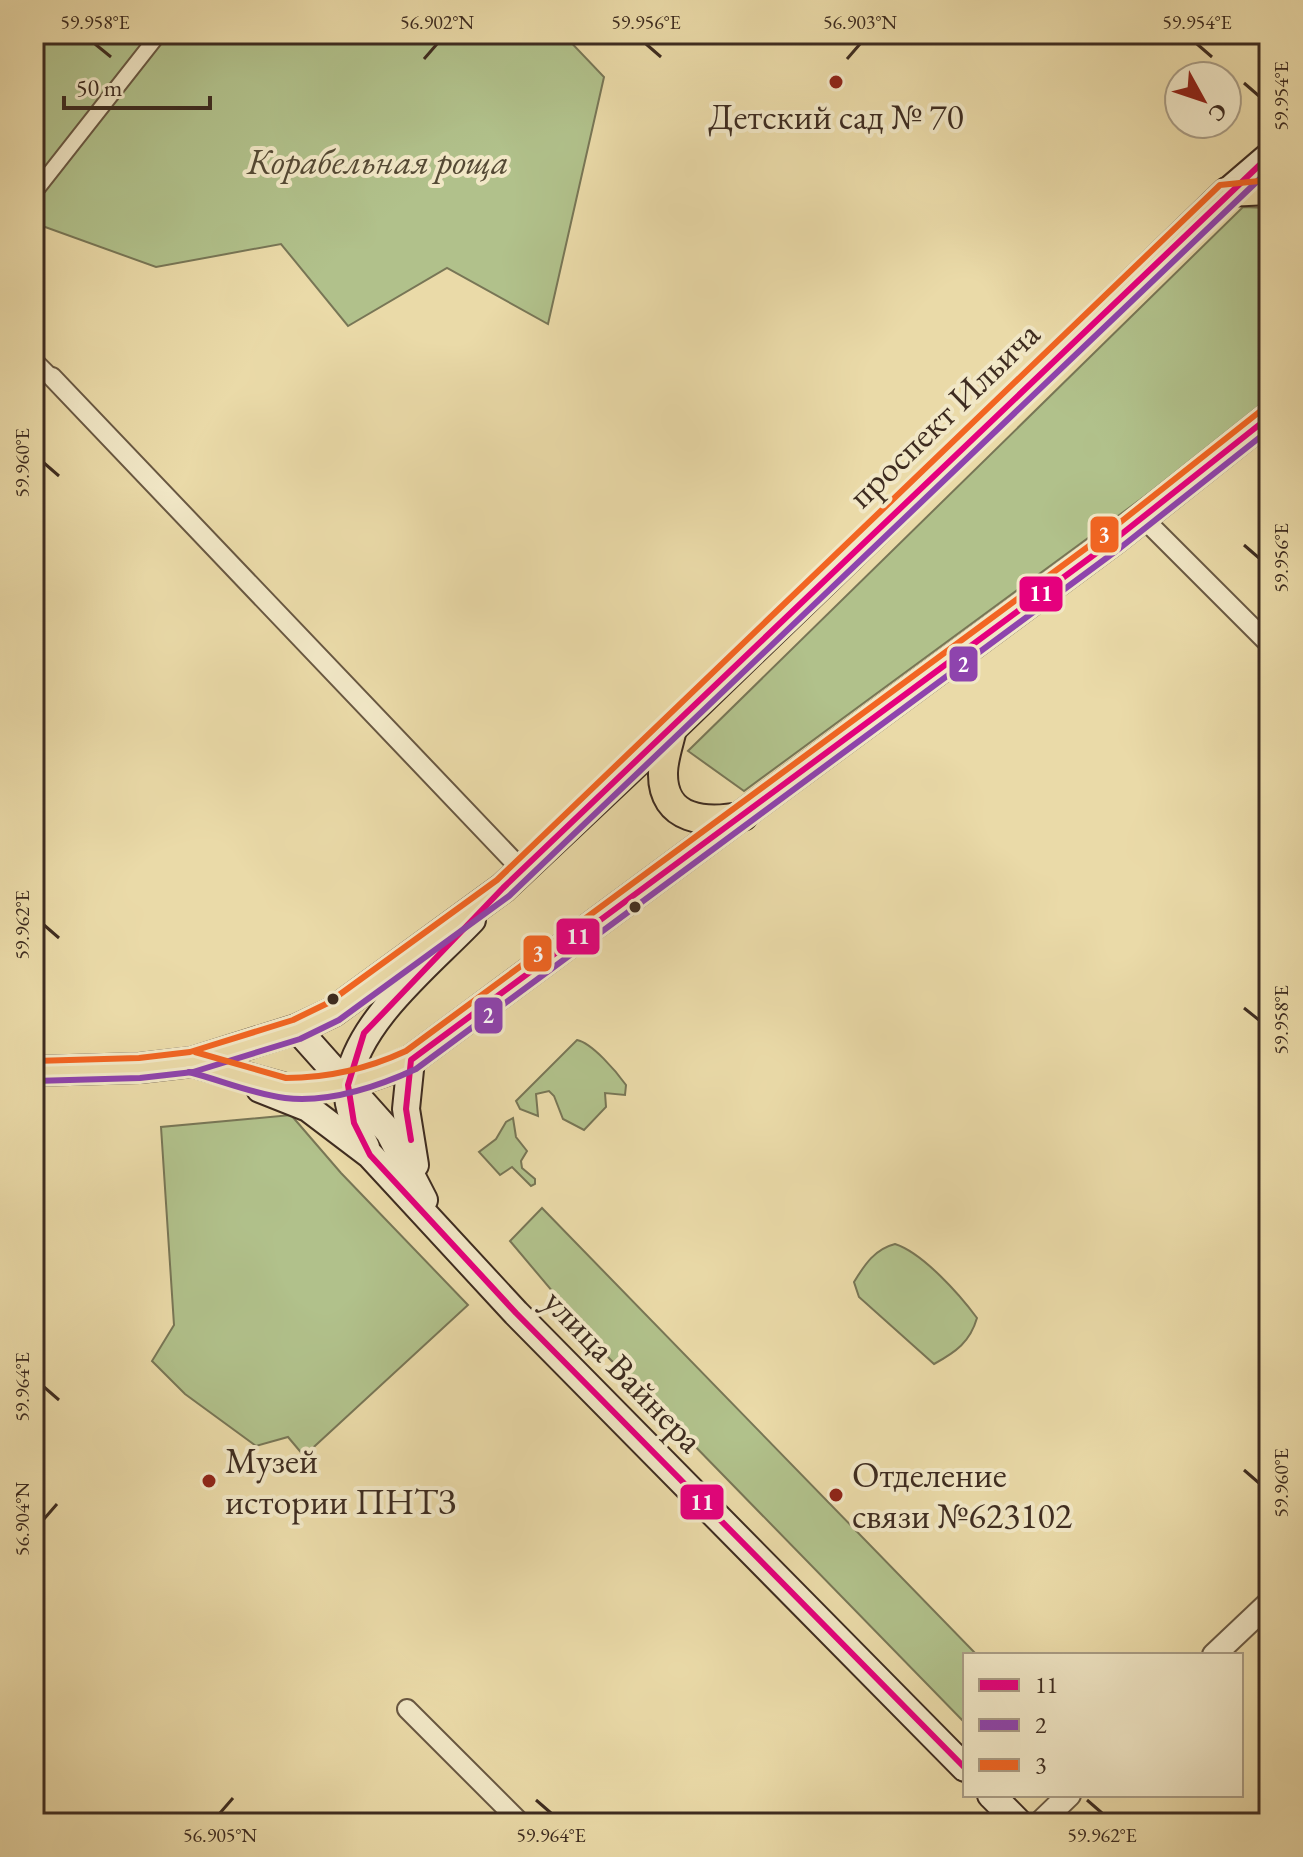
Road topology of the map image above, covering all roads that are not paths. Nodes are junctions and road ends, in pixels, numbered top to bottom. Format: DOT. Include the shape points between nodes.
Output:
graph roads {
  1 [pos="159,34"];
  2 [pos="1269,156"];
  3 [pos="1269,190"];
  4 [pos="1227,192"];
  5 [pos="34,193"];
  6 [pos="34,359"];
  7 [pos="52,377"];
  8 [pos="1269,417"];
  9 [pos="1143,518"];
  10 [pos="1269,644"];
  11 [pos="672,729"];
  12 [pos="743,816"];
  13 [pos="513,880"];
  14 [pos="297,1029"];
  15 [pos="411,1060"];
  16 [pos="192,1062"];
  17 [pos="34,1071"];
  18 [pos="348,1085"];
  19 [pos="370,1155"];
  20 [pos="422,1195"];
  21 [pos="436,1225"];
  22 [pos="1269,1603"];
  23 [pos="1216,1653"];
  24 [pos="407,1709"];
  25 [pos="963,1766"];
  26 [pos="993,1797"];
  27 [pos="1067,1797"];
  28 [pos="521,1823"];
  29 [pos="1019,1823"];
  30 [pos="1040,1823"];
  1 -- 5 [label="street"];
  2 -- 4 [label="main road, проспект Ильича"];
  3 -- 4 [label="main road"];
  4 -- 11 [label="main road, проспект Ильича"];
  6 -- 7 [label="street"];
  7 -- 13 [label="street"];
  8 -- 9 [label="main road"];
  9 -- 10 [label="street"];
  9 -- 12 [label="main road"];
  11 -- 12 [label="main road" via="663,774 669,802 689,817 717,822"];
  11 -- 13 [label="main road, проспект Ильича"];
  12 -- 15 [label="main road"];
  13 -- 14 [label="main road, проспект Ильича" via="333,1012"];
  13 -- 18 [label="main road, проспект Ильича" via="364,1033"];
  14 -- 16 [label="main road, проспект Ильича"];
  14 -- 18 [label="main road, улица Вайнера"];
  15 -- 18 [label="main road"];
  15 -- 20 [label="main road" via="406,1109"];
  16 -- 17 [label="main road"];
  16 -- 18 [label="main road" via="285,1088"];
  16 -- 19 [label="main road, улица Вайнера" via="308,1108"];
  18 -- 19 [label="main road, проспект Ильича" via="354,1123"];
  18 -- 20 [label="main road, улица Вайнера" via="389,1132"];
  19 -- 21 [label="main road, улица Вайнера"];
  20 -- 21 [label="main road, улица Вайнера"];
  21 -- 25 [label="main road, улица Вайнера" via="516,1313"];
  22 -- 23 [label="street"];
  24 -- 28 [label="street"];
  26 -- 29 [label="main road"];
  27 -- 30 [label="street"];
}
